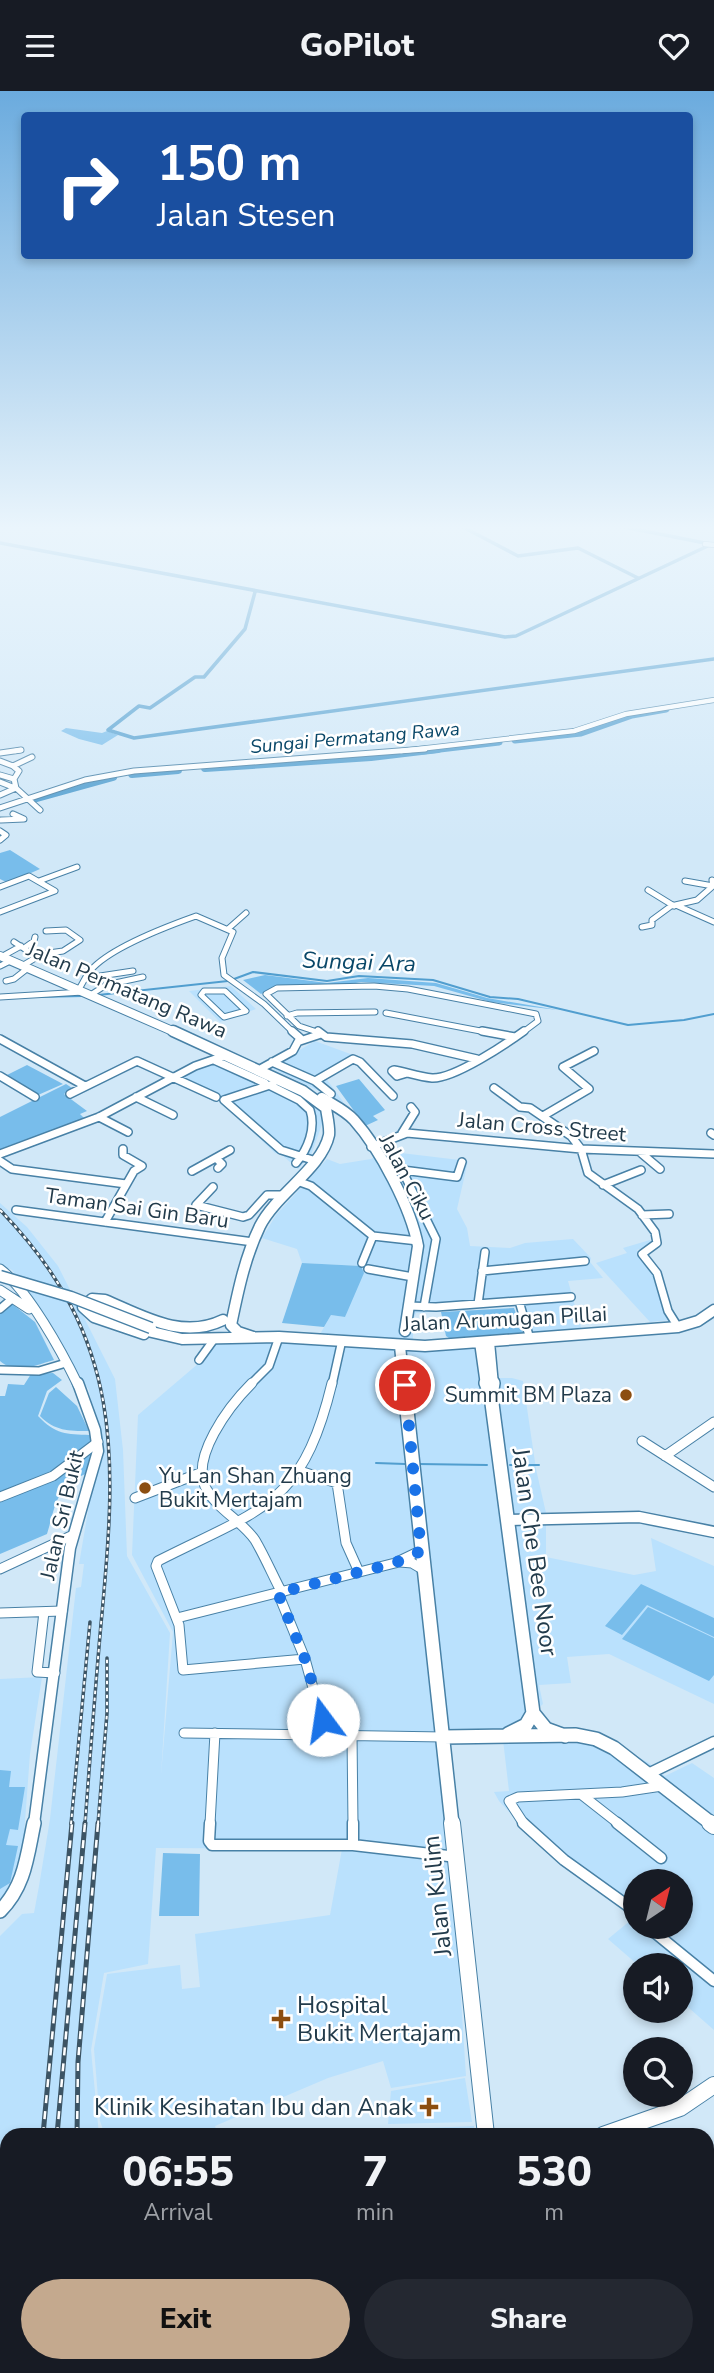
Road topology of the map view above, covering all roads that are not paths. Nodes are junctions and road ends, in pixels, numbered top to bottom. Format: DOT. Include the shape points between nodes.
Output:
graph roads {
  1 [pos="714,700"];
  2 [pos="21,750"];
  3 [pos="0,753"];
  4 [pos="32,757"];
  5 [pos="0,761"];
  6 [pos="13,766"];
  7 [pos="0,775"];
  8 [pos="13,779"];
  9 [pos="0,782"];
  10 [pos="16,788"];
  11 [pos="0,795"];
  12 [pos="27,800"];
  13 [pos="0,808"];
  14 [pos="40,810"];
  15 [pos="13,814"];
  16 [pos="0,820"];
  17 [pos="0,831"];
  18 [pos="0,840"];
  19 [pos="77,867"];
  20 [pos="0,881"];
  21 [pos="39,881"];
  22 [pos="685,881"];
  23 [pos="712,883"];
  24 [pos="8,884"];
  25 [pos="0,887"];
  26 [pos="648,890"];
  27 [pos="676,906"];
  28 [pos="0,912"];
  29 [pos="246,913"];
  30 [pos="714,922"];
  31 [pos="642,927"];
  32 [pos="229,928"];
  33 [pos="46,931"];
  34 [pos="35,937"];
  35 [pos="14,942"];
  36 [pos="23,947"];
  37 [pos="37,957"];
  38 [pos="3,960"];
  39 [pos="25,967"];
  40 [pos="133,971"];
  41 [pos="143,977"];
  42 [pos="88,978"];
  43 [pos="6,981"];
  44 [pos="89,993"];
  45 [pos="0,997"];
  46 [pos="264,1005"];
  47 [pos="245,1010"];
  48 [pos="375,1012"];
  49 [pos="386,1013"];
  50 [pos="287,1016"];
  51 [pos="318,1032"];
  52 [pos="515,1037"];
  53 [pos="299,1038"];
  54 [pos="0,1039"];
  55 [pos="594,1052"];
  56 [pos="233,1057"];
  57 [pos="213,1059"];
  58 [pos="477,1059"];
  59 [pos="266,1068"];
  60 [pos="407,1073"];
  61 [pos="0,1076"];
  62 [pos="174,1077"];
  63 [pos="315,1081"];
  64 [pos="272,1083"];
  65 [pos="85,1086"];
  66 [pos="494,1088"];
  67 [pos="70,1094"];
  68 [pos="331,1094"];
  69 [pos="393,1096"];
  70 [pos="35,1097"];
  71 [pos="136,1097"];
  72 [pos="216,1097"];
  73 [pos="411,1107"];
  74 [pos="330,1108"];
  75 [pos="173,1115"];
  76 [pos="543,1116"];
  77 [pos="99,1117"];
  78 [pos="358,1126"];
  79 [pos="128,1132"];
  80 [pos="329,1133"];
  81 [pos="402,1133"];
  82 [pos="370,1147"];
  83 [pos="122,1149"];
  84 [pos="581,1149"];
  85 [pos="230,1150"];
  86 [pos="641,1153"];
  87 [pos="0,1154"];
  88 [pos="714,1154"];
  89 [pos="216,1158"];
  90 [pos="299,1160"];
  91 [pos="0,1161"];
  92 [pos="316,1161"];
  93 [pos="462,1161"];
  94 [pos="218,1168"];
  95 [pos="382,1168"];
  96 [pos="660,1169"];
  97 [pos="402,1170"];
  98 [pos="641,1170"];
  99 [pos="192,1171"];
  100 [pos="297,1181"];
  101 [pos="126,1184"];
  102 [pos="603,1185"];
  103 [pos="213,1187"];
  104 [pos="283,1195"];
  105 [pos="16,1210"];
  106 [pos="669,1214"];
  107 [pos="642,1215"];
  108 [pos="106,1222"];
  109 [pos="373,1236"];
  110 [pos="418,1241"];
  111 [pos="253,1242"];
  112 [pos="485,1252"];
  113 [pos="584,1261"];
  114 [pos="362,1263"];
  115 [pos="0,1269"];
  116 [pos="369,1269"];
  117 [pos="482,1271"];
  118 [pos="0,1276"];
  119 [pos="413,1277"];
  120 [pos="0,1286"];
  121 [pos="17,1295"];
  122 [pos="571,1297"];
  123 [pos="235,1298"];
  124 [pos="519,1301"];
  125 [pos="478,1304"];
  126 [pos="409,1306"];
  127 [pos="424,1307"];
  128 [pos="0,1308"];
  129 [pos="711,1316"];
  130 [pos="223,1320"];
  131 [pos="527,1323"];
  132 [pos="678,1327"];
  133 [pos="405,1331"];
  134 [pos="180,1337"];
  135 [pos="253,1337"];
  136 [pos="279,1337"];
  137 [pos="215,1338"];
  138 [pos="544,1338"];
  139 [pos="530,1339"];
  140 [pos="342,1341"];
  141 [pos="485,1342"];
  142 [pos="378,1343"];
  143 [pos="400,1346"];
  144 [pos="425,1346"];
  145 [pos="199,1360"];
  146 [pos="66,1363"];
  147 [pos="0,1370"];
  148 [pos="712,1427"];
  149 [pos="642,1441"];
  150 [pos="98,1442"];
  151 [pos="665,1456"];
  152 [pos="300,1471"];
  153 [pos="200,1473"];
  154 [pos="714,1487"];
  155 [pos="0,1497"];
  156 [pos="135,1498"];
  157 [pos="507,1520"];
  158 [pos="238,1521"];
  159 [pos="714,1532"];
  160 [pos="74,1535"];
  161 [pos="423,1548"];
  162 [pos="395,1563"];
  163 [pos="0,1569"];
  164 [pos="359,1572"];
  165 [pos="426,1573"];
  166 [pos="280,1593"];
  167 [pos="62,1611"];
  168 [pos="44,1612"];
  169 [pos="0,1613"];
  170 [pos="177,1618"];
  171 [pos="305,1659"];
  172 [pos="55,1672"];
  173 [pos="533,1713"];
  174 [pos="184,1733"];
  175 [pos="215,1733"];
  176 [pos="327,1735"];
  177 [pos="352,1735"];
  178 [pos="498,1736"];
  179 [pos="565,1736"];
  180 [pos="444,1737"];
  181 [pos="713,1745"];
  182 [pos="648,1774"];
  183 [pos="662,1786"];
  184 [pos="581,1794"];
  185 [pos="714,1826"];
  186 [pos="353,1845"];
  187 [pos="458,1857"];
  188 [pos="661,1858"];
  189 [pos="623,1903"];
  190 [pos="0,1911"];
  191 [pos="663,1939"];
  192 [pos="714,1981"];
  193 [pos="714,2085"];
  194 [pos="485,2128"];
  195 [pos="623,2128"];
  1 -- 12 [label="street" via="626,714 574,731 360,755 134,771 85,780"];
  2 -- 3 [label="street"];
  4 -- 6 [label="street"];
  5 -- 6 [label="street"];
  6 -- 8 [label="street" via="19,771"];
  7 -- 8 [label="street"];
  8 -- 10 [label="street"];
  9 -- 10 [label="street"];
  10 -- 11 [label="street"];
  10 -- 12 [label="street"];
  12 -- 13 [label="street"];
  12 -- 14 [label="street"];
  15 -- 16 [label="street" via="24,819"];
  17 -- 18 [label="street" via="6,835"];
  19 -- 21 [label="street"];
  20 -- 24 [label="street"];
  21 -- 24 [label="street" via="31,876"];
  21 -- 28 [label="street" via="54,892"];
  22 -- 23 [label="street"];
  23 -- 27 [label="street" via="697,900"];
  24 -- 25 [label="street"];
  26 -- 27 [label="street"];
  27 -- 30 [label="street"];
  27 -- 31 [label="street" via="652,920 652,925"];
  29 -- 32 [label="street"];
  32 -- 42 [label="street" via="192,916 112,954 94,966"];
  32 -- 46 [label="street" via="233,932 221,969"];
  33 -- 37 [label="street" via="66,930 80,940 63,951"];
  34 -- 36 [label="street"];
  35 -- 36 [label="street"];
  36 -- 37 [label="street"];
  36 -- 38 [label="street"];
  37 -- 39 [label="street"];
  38 -- 39 [label="main road, Jalan Permatang Rawa"];
  39 -- 43 [label="street" via="15,979"];
  39 -- 44 [label="main road, Jalan Permatang Rawa"];
  40 -- 42 [label="street"];
  41 -- 44 [label="street"];
  42 -- 44 [label="street"];
  44 -- 45 [label="street"];
  44 -- 56 [label="main road, Jalan Permatang Rawa"];
  46 -- 47 [label="street"];
  46 -- 53 [label="street"];
  47 -- 47 [label="street" via="224,1017 200,994 225,991"];
  48 -- 50 [label="street"];
  49 -- 52 [label="street"];
  50 -- 51 [label="street"];
  50 -- 52 [label="street" via="266,997 271,990 386,987 536,1014 537,1021"];
  51 -- 53 [label="street"];
  51 -- 58 [label="street" via="326,1037 421,1046"];
  52 -- 58 [label="street"];
  53 -- 59 [label="street" via="293,1051"];
  54 -- 65 [label="street"];
  55 -- 76 [label="street" via="563,1067 589,1089"];
  56 -- 57 [label="street"];
  56 -- 59 [label="main road, Jalan Permatang Rawa"];
  57 -- 62 [label="street"];
  57 -- 64 [label="street"];
  58 -- 60 [label="street" via="444,1076"];
  59 -- 63 [label="street"];
  59 -- 64 [label="main road, Jalan Permatang Rawa"];
  59 -- 74 [label="main road, Jalan Permatang Rawa"];
  61 -- 70 [label="street"];
  62 -- 65 [label="street" via="137,1061"];
  62 -- 71 [label="street"];
  62 -- 72 [label="street"];
  63 -- 68 [label="street"];
  63 -- 69 [label="street" via="353,1059"];
  64 -- 74 [label="main road, Jalan Permatang Rawa"];
  64 -- 90 [label="street" via="313,1114 315,1121"];
  64 -- 90 [label="street" via="224,1100"];
  65 -- 67 [label="street"];
  66 -- 76 [label="street" via="520,1107"];
  71 -- 75 [label="street"];
  71 -- 77 [label="street"];
  73 -- 81 [label="street" via="415,1112"];
  74 -- 78 [label="main road, Jalan Permatang Rawa" via="345,1112"];
  74 -- 80 [label="main road"];
  76 -- 84 [label="street"];
  77 -- 79 [label="street"];
  77 -- 87 [label="street"];
  78 -- 80 [label="main road" via="339,1120"];
  78 -- 82 [label="main road, Jalan Ciku"];
  80 -- 92 [label="main road"];
  81 -- 82 [label="street, Jalan Cross Street"];
  81 -- 84 [label="street, Jalan Cross Street"];
  82 -- 95 [label="main road, Jalan Ciku"];
  83 -- 101 [label="street" via="123,1155 142,1166"];
  84 -- 86 [label="street, Jalan Cross Street"];
  84 -- 102 [label="street" via="588,1173"];
  85 -- 89 [label="street"];
  86 -- 88 [label="street, Jalan Cross Street"];
  86 -- 96 [label="street"];
  89 -- 94 [label="street" via="222,1164"];
  89 -- 99 [label="street"];
  90 -- 92 [label="street"];
  91 -- 101 [label="street" via="12,1169"];
  92 -- 100 [label="main road"];
  93 -- 97 [label="street" via="457,1177"];
  95 -- 97 [label="street"];
  95 -- 110 [label="main road, Jalan Ciku"];
  97 -- 127 [label="street" via="436,1238"];
  98 -- 102 [label="street"];
  100 -- 104 [label="main road"];
  100 -- 109 [label="street" via="311,1186"];
  101 -- 108 [label="street"];
  102 -- 107 [label="street"];
  103 -- 104 [label="street" via="196,1205 243,1217 267,1195"];
  104 -- 111 [label="main road"];
  105 -- 108 [label="street, Taman Sai Gin Baru"];
  106 -- 107 [label="street"];
  107 -- 132 [label="street" via="657,1243 642,1254 657,1273 668,1311"];
  108 -- 111 [label="street, Taman Sai Gin Baru"];
  109 -- 110 [label="street"];
  109 -- 114 [label="street"];
  110 -- 119 [label="main road, Jalan Ciku"];
  111 -- 123 [label="main road"];
  112 -- 117 [label="street"];
  113 -- 117 [label="street"];
  115 -- 121 [label="street, Jalan Sri Bukit" via="9,1274"];
  116 -- 119 [label="street"];
  117 -- 125 [label="street"];
  118 -- 134 [label="main road, bridge"];
  119 -- 126 [label="main road, Jalan Ciku"];
  120 -- 121 [label="street"];
  120 -- 134 [label="main road, bridge" via="71,1302 153,1334"];
  121 -- 128 [label="street"];
  121 -- 146 [label="street, Jalan Sri Bukit" via="36,1315"];
  122 -- 124 [label="street"];
  123 -- 130 [label="main road"];
  123 -- 135 [label="main road" via="231,1325"];
  124 -- 125 [label="street"];
  124 -- 131 [label="street"];
  125 -- 127 [label="street"];
  126 -- 127 [label="street"];
  126 -- 133 [label="main road, Jalan Ciku"];
  129 -- 132 [label="main road, Jalan Arumugan Pillai"];
  130 -- 134 [label="main road" via="212,1332"];
  130 -- 137 [label="main road" via="209,1329 183,1329 105,1300 92,1300 83,1307 94,1317 163,1340 186,1343"];
  131 -- 138 [label="street"];
  131 -- 139 [label="street"];
  132 -- 138 [label="main road, Jalan Arumugan Pillai"];
  133 -- 142 [label="main road" via="396,1339"];
  133 -- 144 [label="main road" via="409,1341"];
  134 -- 137 [label="main road"];
  135 -- 136 [label="main road, Jalan Arumugan Pillai"];
  135 -- 137 [label="main road, Jalan Arumugan Pillai"];
  136 -- 140 [label="main road, Jalan Arumugan Pillai"];
  136 -- 153 [label="street" via="269,1366 241,1394 218,1428"];
  137 -- 145 [label="street"];
  138 -- 139 [label="main road, Jalan Arumugan Pillai"];
  139 -- 141 [label="main road, Jalan Arumugan Pillai"];
  140 -- 142 [label="main road, Jalan Arumugan Pillai"];
  140 -- 152 [label="street" via="317,1434"];
  141 -- 144 [label="main road, Jalan Arumugan Pillai"];
  141 -- 157 [label="main road, Jalan Che Bee Noor" via="486,1386"];
  142 -- 143 [label="main road, Jalan Arumugan Pillai"];
  143 -- 144 [label="main road, Jalan Arumugan Pillai"];
  143 -- 161 [label="main road, Jalan Kulim"];
  146 -- 147 [label="street" via="39,1371"];
  146 -- 150 [label="street, Jalan Sri Bukit"];
  148 -- 151 [label="street"];
  149 -- 151 [label="street"];
  150 -- 155 [label="street" via="53,1476"];
  150 -- 160 [label="street, Jalan Sri Bukit"];
  151 -- 154 [label="street"];
  152 -- 158 [label="street" via="268,1503"];
  152 -- 164 [label="street" via="337,1483 346,1542"];
  153 -- 156 [label="street"];
  153 -- 158 [label="street" via="207,1491"];
  157 -- 159 [label="street" via="639,1517"];
  157 -- 173 [label="main road, Jalan Che Bee Noor"];
  158 -- 166 [label="street" via="254,1539"];
  158 -- 170 [label="street" via="158,1560"];
  160 -- 163 [label="street"];
  160 -- 167 [label="street, Jalan Sri Bukit"];
  161 -- 162 [label="street"];
  161 -- 165 [label="main road, Jalan Kulim"];
  162 -- 164 [label="street"];
  162 -- 165 [label="street" via="417,1564"];
  164 -- 166 [label="street"];
  165 -- 180 [label="main road, Jalan Kulim"];
  166 -- 170 [label="street"];
  166 -- 171 [label="street"];
  167 -- 168 [label="street"];
  167 -- 172 [label="street, Jalan Sri Bukit"];
  168 -- 169 [label="street"];
  168 -- 172 [label="street" via="37,1672"];
  170 -- 171 [label="street" via="183,1671"];
  171 -- 176 [label="street"];
  172 -- 190 [label="street, Jalan Sri Bukit" via="23,1879"];
  173 -- 178 [label="main road" via="521,1729"];
  173 -- 179 [label="main road" via="546,1729"];
  174 -- 175 [label="street"];
  175 -- 176 [label="street"];
  175 -- 186 [label="street" via="212,1845"];
  176 -- 177 [label="street"];
  177 -- 180 [label="street"];
  177 -- 186 [label="street"];
  178 -- 179 [label="main road"];
  178 -- 180 [label="main road"];
  179 -- 182 [label="main road" via="606,1743"];
  180 -- 187 [label="main road, Jalan Kulim"];
  181 -- 182 [label="street"];
  182 -- 183 [label="main road"];
  183 -- 184 [label="street"];
  183 -- 185 [label="main road"];
  184 -- 188 [label="street"];
  184 -- 189 [label="street" via="517,1797 509,1801 510,1808 529,1829"];
  186 -- 187 [label="street"];
  187 -- 194 [label="main road, Jalan Kulim"];
  191 -- 192 [label="street"];
  193 -- 195 [label="main road" via="680,2108"];
}
